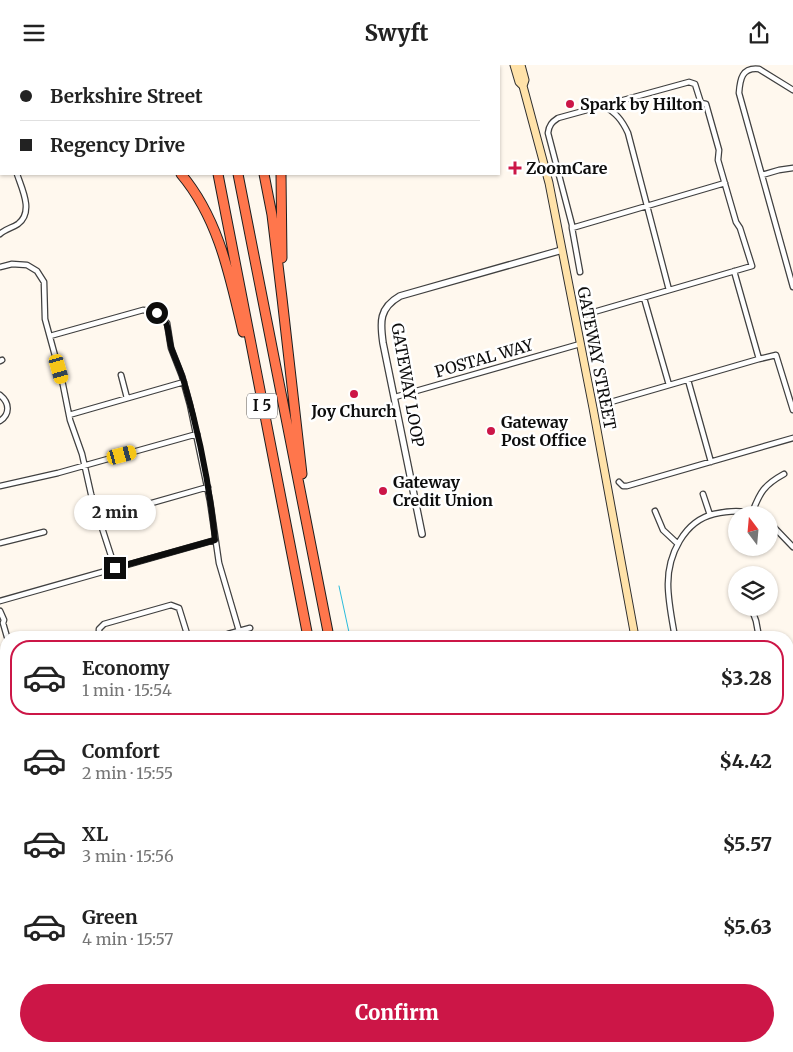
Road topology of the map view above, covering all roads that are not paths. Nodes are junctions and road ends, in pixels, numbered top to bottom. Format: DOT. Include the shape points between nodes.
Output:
graph roads {
  1 [pos="514,65"];
  2 [pos="521,65"];
  3 [pos="523,86"];
  4 [pos="793,90"];
  5 [pos="604,106"];
  6 [pos="793,168"];
  7 [pos="17,175"];
  8 [pos="182,175"];
  9 [pos="218,175"];
  10 [pos="238,175"];
  11 [pos="264,175"];
  12 [pos="280,175"];
  13 [pos="762,175"];
  14 [pos="725,183"];
  15 [pos="648,205"];
  16 [pos="572,228"];
  17 [pos="0,234"];
  18 [pos="562,249"];
  19 [pos="0,267"];
  20 [pos="580,271"];
  21 [pos="734,271"];
  22 [pos="793,287"];
  23 [pos="670,290"];
  24 [pos="644,297"];
  25 [pos="282,299"];
  26 [pos="587,314"];
  27 [pos="50,336"];
  28 [pos="580,344"];
  29 [pos="252,355"];
  30 [pos="759,359"];
  31 [pos="121,375"];
  32 [pos="688,380"];
  33 [pos="184,383"];
  34 [pos="669,385"];
  35 [pos="0,395"];
  36 [pos="395,397"];
  37 [pos="127,398"];
  38 [pos="604,404"];
  39 [pos="793,410"];
  40 [pos="69,415"];
  41 [pos="0,421"];
  42 [pos="197,435"];
  43 [pos="793,438"];
  44 [pos="711,462"];
  45 [pos="85,466"];
  46 [pos="784,474"];
  47 [pos="619,482"];
  48 [pos="0,486"];
  49 [pos="208,487"];
  50 [pos="703,495"];
  51 [pos="303,502"];
  52 [pos="756,506"];
  53 [pos="655,511"];
  54 [pos="728,512"];
  55 [pos="710,515"];
  56 [pos="99,517"];
  57 [pos="778,529"];
  58 [pos="44,531"];
  59 [pos="422,534"];
  60 [pos="215,540"];
  61 [pos="791,540"];
  62 [pos="0,543"];
  63 [pos="678,544"];
  64 [pos="793,547"];
  65 [pos="115,568"];
  66 [pos="0,601"];
  67 [pos="0,611"];
  68 [pos="754,616"];
  69 [pos="1,622"];
  70 [pos="250,628"];
  71 [pos="99,631"];
  72 [pos="186,631"];
  73 [pos="239,631"];
  74 [pos="307,631"];
  75 [pos="328,631"];
  76 [pos="634,631"];
  77 [pos="674,631"];
  78 [pos="758,631"];
  1 -- 3 [label="main road, GATEWAY STREET"];
  2 -- 3 [label="main road, GATEWAY STREET" via="525,80"];
  3 -- 18 [label="main road, GATEWAY STREET" via="548,176"];
  4 -- 13 [label="street" via="759,69 744,72 741,77 740,102"];
  5 -- 14 [label="street" via="689,82 695,84 701,103 706,104"];
  5 -- 15 [label="street" via="618,117 628,133"];
  5 -- 16 [label="street" via="552,121 549,127"];
  6 -- 13 [label="street"];
  7 -- 17 [label="street" via="26,212 18,225"];
  8 -- 29 [label="highway" via="200,201 216,233"];
  9 -- 29 [label="highway, I 5"];
  10 -- 51 [label="highway, I 5"];
  11 -- 25 [label="highway"];
  12 -- 25 [label="highway"];
  13 -- 22 [label="street"];
  14 -- 15 [label="street"];
  14 -- 21 [label="street" via="752,266"];
  15 -- 16 [label="street"];
  15 -- 23 [label="street"];
  16 -- 20 [label="street"];
  18 -- 28 [label="main road, GATEWAY STREET"];
  18 -- 36 [label="street, GATEWAY LOOP" via="393,300 381,323"];
  19 -- 27 [label="street" via="20,264 37,271 44,282 43,310"];
  21 -- 23 [label="street"];
  21 -- 30 [label="street"];
  23 -- 24 [label="street"];
  24 -- 26 [label="street"];
  24 -- 34 [label="street"];
  25 -- 51 [label="highway" via="302,465"];
  27 -- 33 [label="street" via="139,311 154,311 167,323 171,348"];
  27 -- 40 [label="street"];
  28 -- 36 [label="street, POSTAL WAY"];
  28 -- 76 [label="main road, GATEWAY STREET"];
  29 -- 74 [label="highway, I 5"];
  30 -- 32 [label="street"];
  30 -- 39 [label="street" via="776,355"];
  31 -- 37 [label="street"];
  32 -- 34 [label="street"];
  32 -- 44 [label="street"];
  33 -- 37 [label="street"];
  33 -- 42 [label="street"];
  34 -- 38 [label="street"];
  35 -- 41 [label="street" via="7,403 10,415"];
  36 -- 59 [label="street, GATEWAY LOOP"];
  37 -- 40 [label="street"];
  40 -- 45 [label="street"];
  42 -- 45 [label="street"];
  42 -- 49 [label="street"];
  43 -- 44 [label="street"];
  44 -- 47 [label="street" via="627,486"];
  45 -- 48 [label="street"];
  45 -- 56 [label="street"];
  46 -- 52 [label="street" via="764,487"];
  49 -- 56 [label="street"];
  49 -- 60 [label="street"];
  50 -- 55 [label="street"];
  51 -- 75 [label="highway, I 5"];
  53 -- 63 [label="street" via="663,530"];
  54 -- 55 [label="street"];
  55 -- 63 [label="street" via="696,523"];
  56 -- 65 [label="street"];
  57 -- 61 [label="street"];
  58 -- 62 [label="street"];
  60 -- 65 [label="street"];
  60 -- 73 [label="street"];
  61 -- 64 [label="street"];
  63 -- 77 [label="street" via="671,560 668,584"];
  65 -- 66 [label="street"];
  67 -- 69 [label="street" via="4,620"];
  68 -- 78 [label="street"];
  70 -- 73 [label="street"];
  71 -- 72 [label="street" via="104,624 174,605 180,611"];
}
